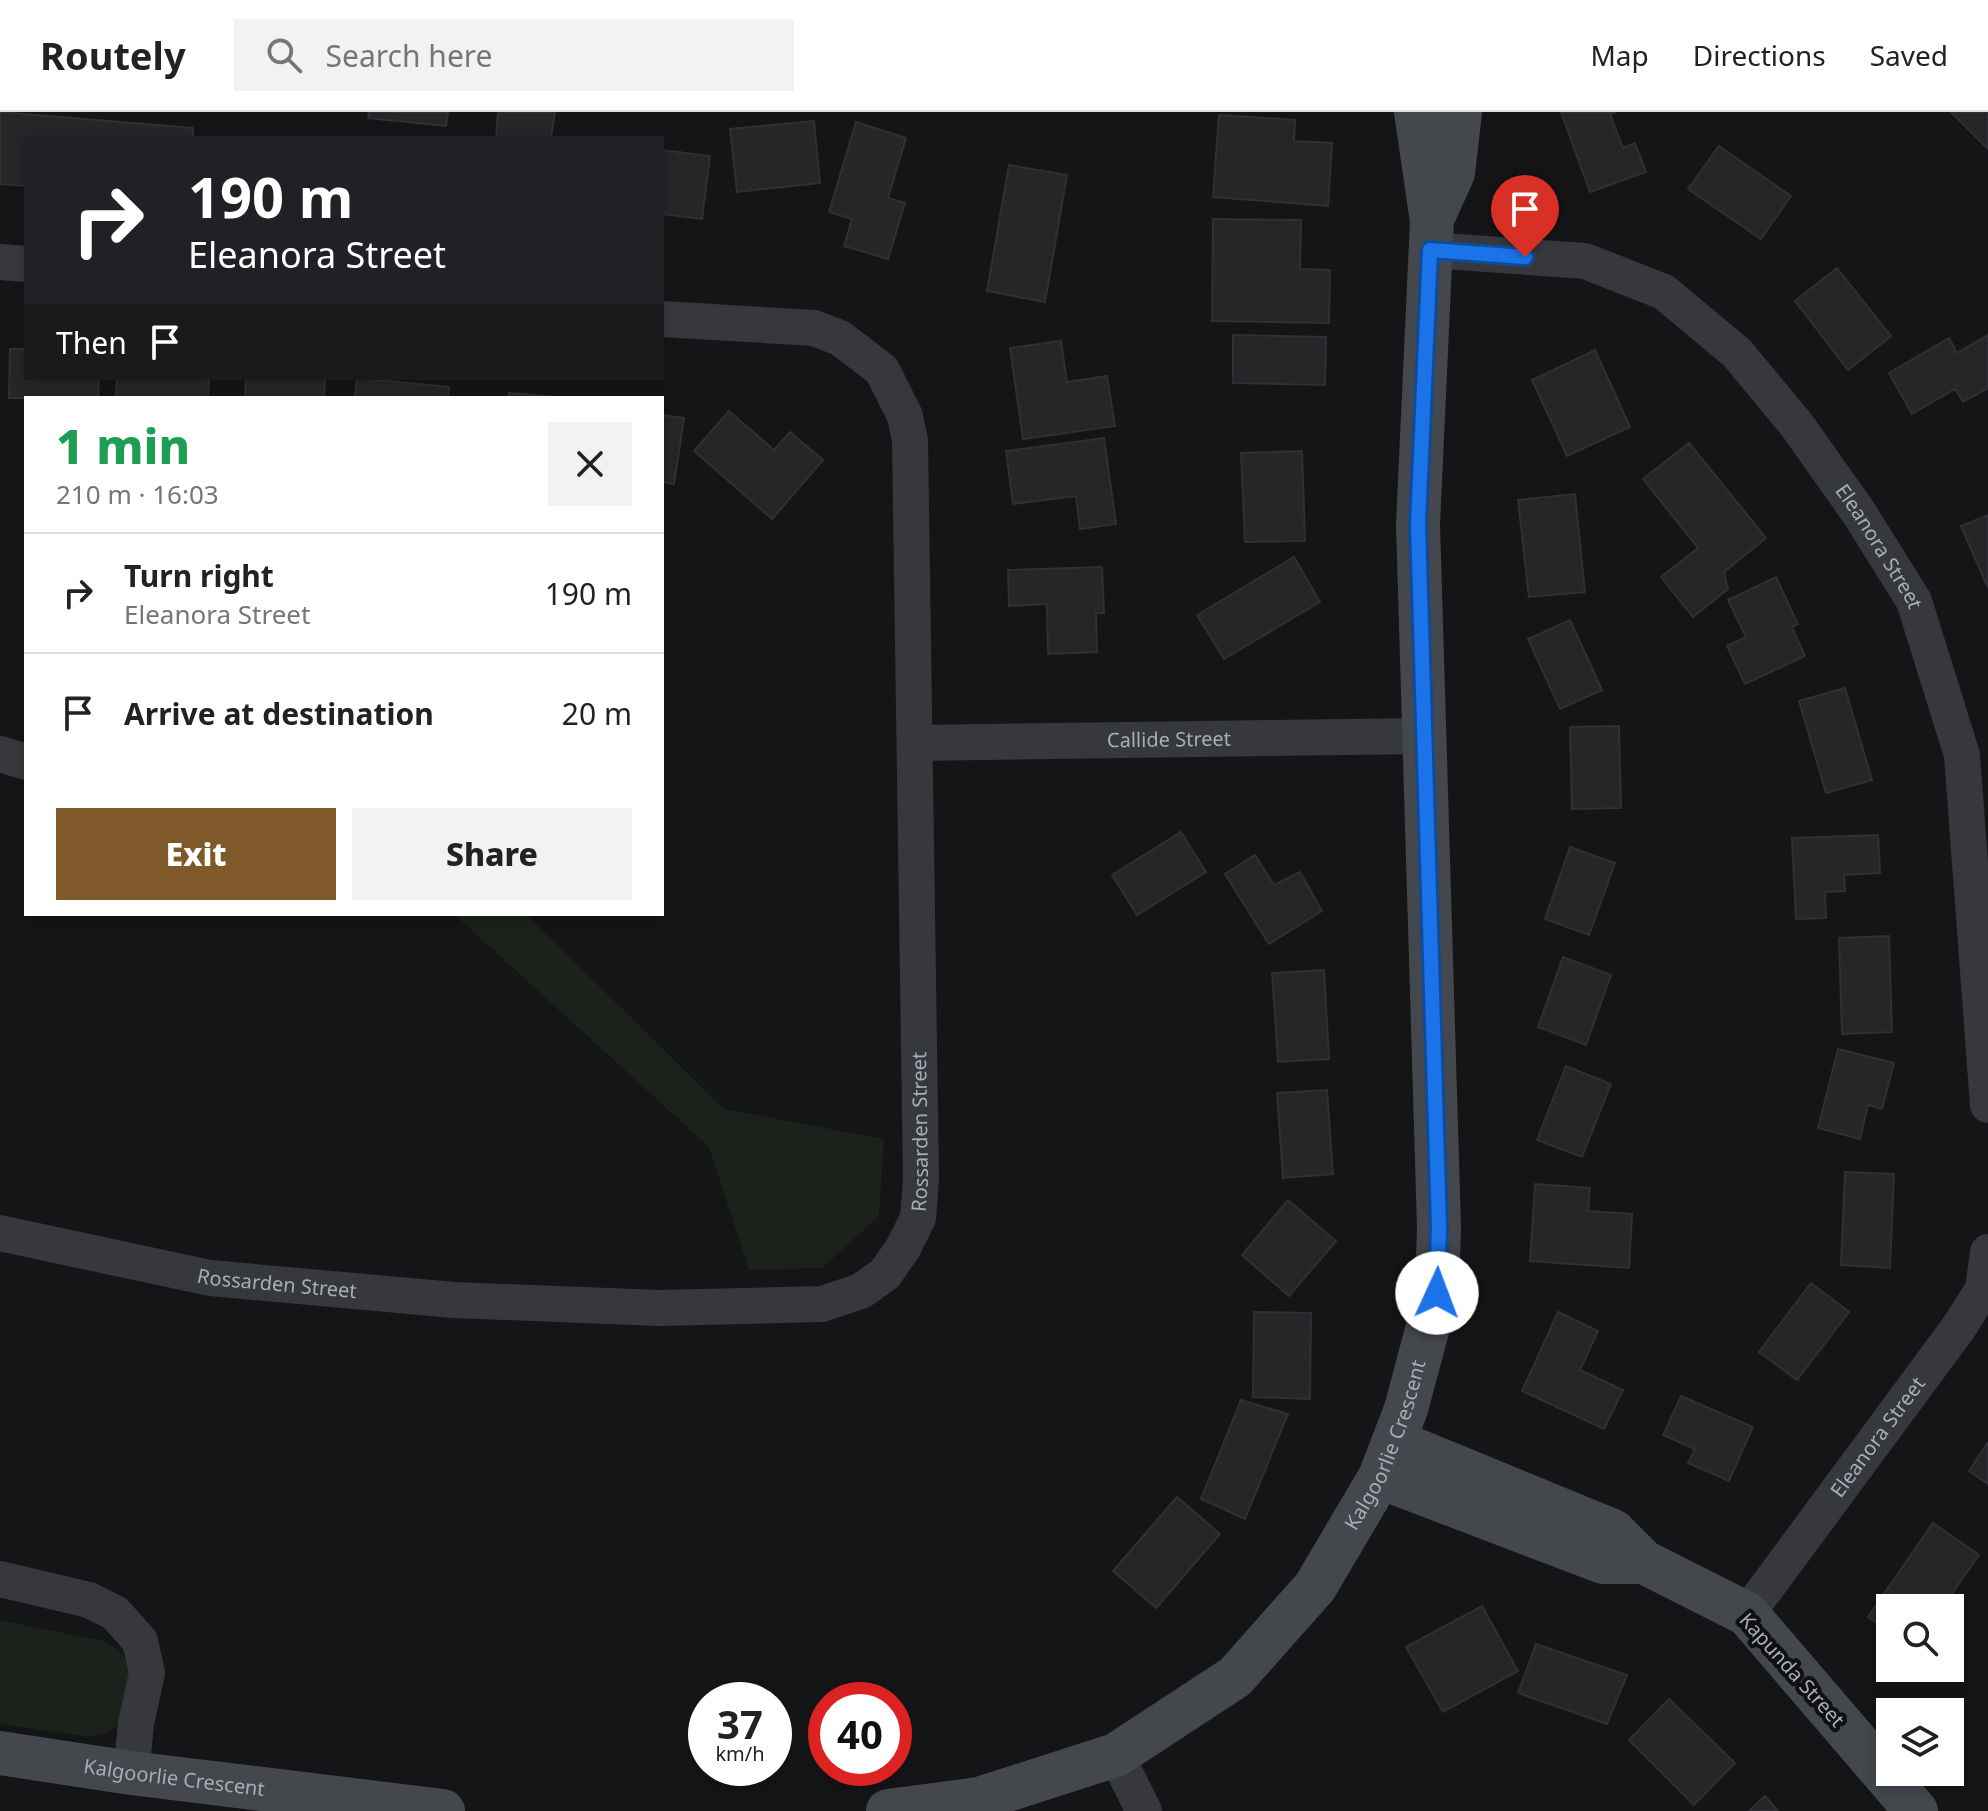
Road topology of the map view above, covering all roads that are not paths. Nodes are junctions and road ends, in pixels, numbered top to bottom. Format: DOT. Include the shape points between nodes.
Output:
graph roads {
  1 [pos="1416,112"];
  2 [pos="1460,112"];
  3 [pos="1431,235"];
  4 [pos="0,262"];
  5 [pos="24,264"];
  6 [pos="664,319"];
  7 [pos="1424,736"];
  8 [pos="915,743"];
  9 [pos="0,754"];
  10 [pos="24,761"];
  11 [pos="1988,1105"];
  12 [pos="0,1233"];
  13 [pos="1988,1252"];
  14 [pos="1986,1290"];
  15 [pos="1387,1459"];
  16 [pos="0,1579"];
  17 [pos="1747,1614"];
  18 [pos="0,1753"];
  19 [pos="1116,1755"];
  20 [pos="131,1773"];
  21 [pos="443,1811"];
  22 [pos="888,1811"];
  23 [pos="1144,1811"];
  24 [pos="1916,1811"];
  1 -- 3 [label="street, Kalgoorlie Crescent"];
  2 -- 3 [label="street, Kalgoorlie Crescent" via="1453,173"];
  3 -- 7 [label="street, Kalgoorlie Crescent" via="1418,524"];
  3 -- 11 [label="street, Eleanora Street" via="1585,261 1664,292 1737,353 1859,513 1914,601 1962,755"];
  4 -- 5 [label="street"];
  6 -- 8 [label="street, Rossarden Street" via="814,328 840,338 882,370 905,416 910,441"];
  7 -- 8 [label="street, Callide Street"];
  7 -- 15 [label="street, Kalgoorlie Crescent" via="1437,1293"];
  8 -- 12 [label="street, Rossarden Street" via="918,1218 885,1274 861,1291 822,1304 659,1308 454,1300 210,1278"];
  9 -- 10 [label="street"];
  13 -- 14 [label="street, Eleanora Street"];
  14 -- 17 [label="street, Eleanora Street"];
  15 -- 17 [label="street, Kapunda Street" via="1613,1531 1644,1562"];
  15 -- 19 [label="street, Kalgoorlie Crescent" via="1315,1587 1235,1677"];
  16 -- 20 [label="street" via="89,1600 115,1613 140,1641 147,1673"];
  17 -- 24 [label="street, Kapunda Street"];
  18 -- 20 [label="street, Kalgoorlie Crescent"];
  19 -- 22 [label="street, Kalgoorlie Crescent" via="979,1799"];
  19 -- 23 [label="street"];
  20 -- 21 [label="street, Kalgoorlie Crescent"];
}
